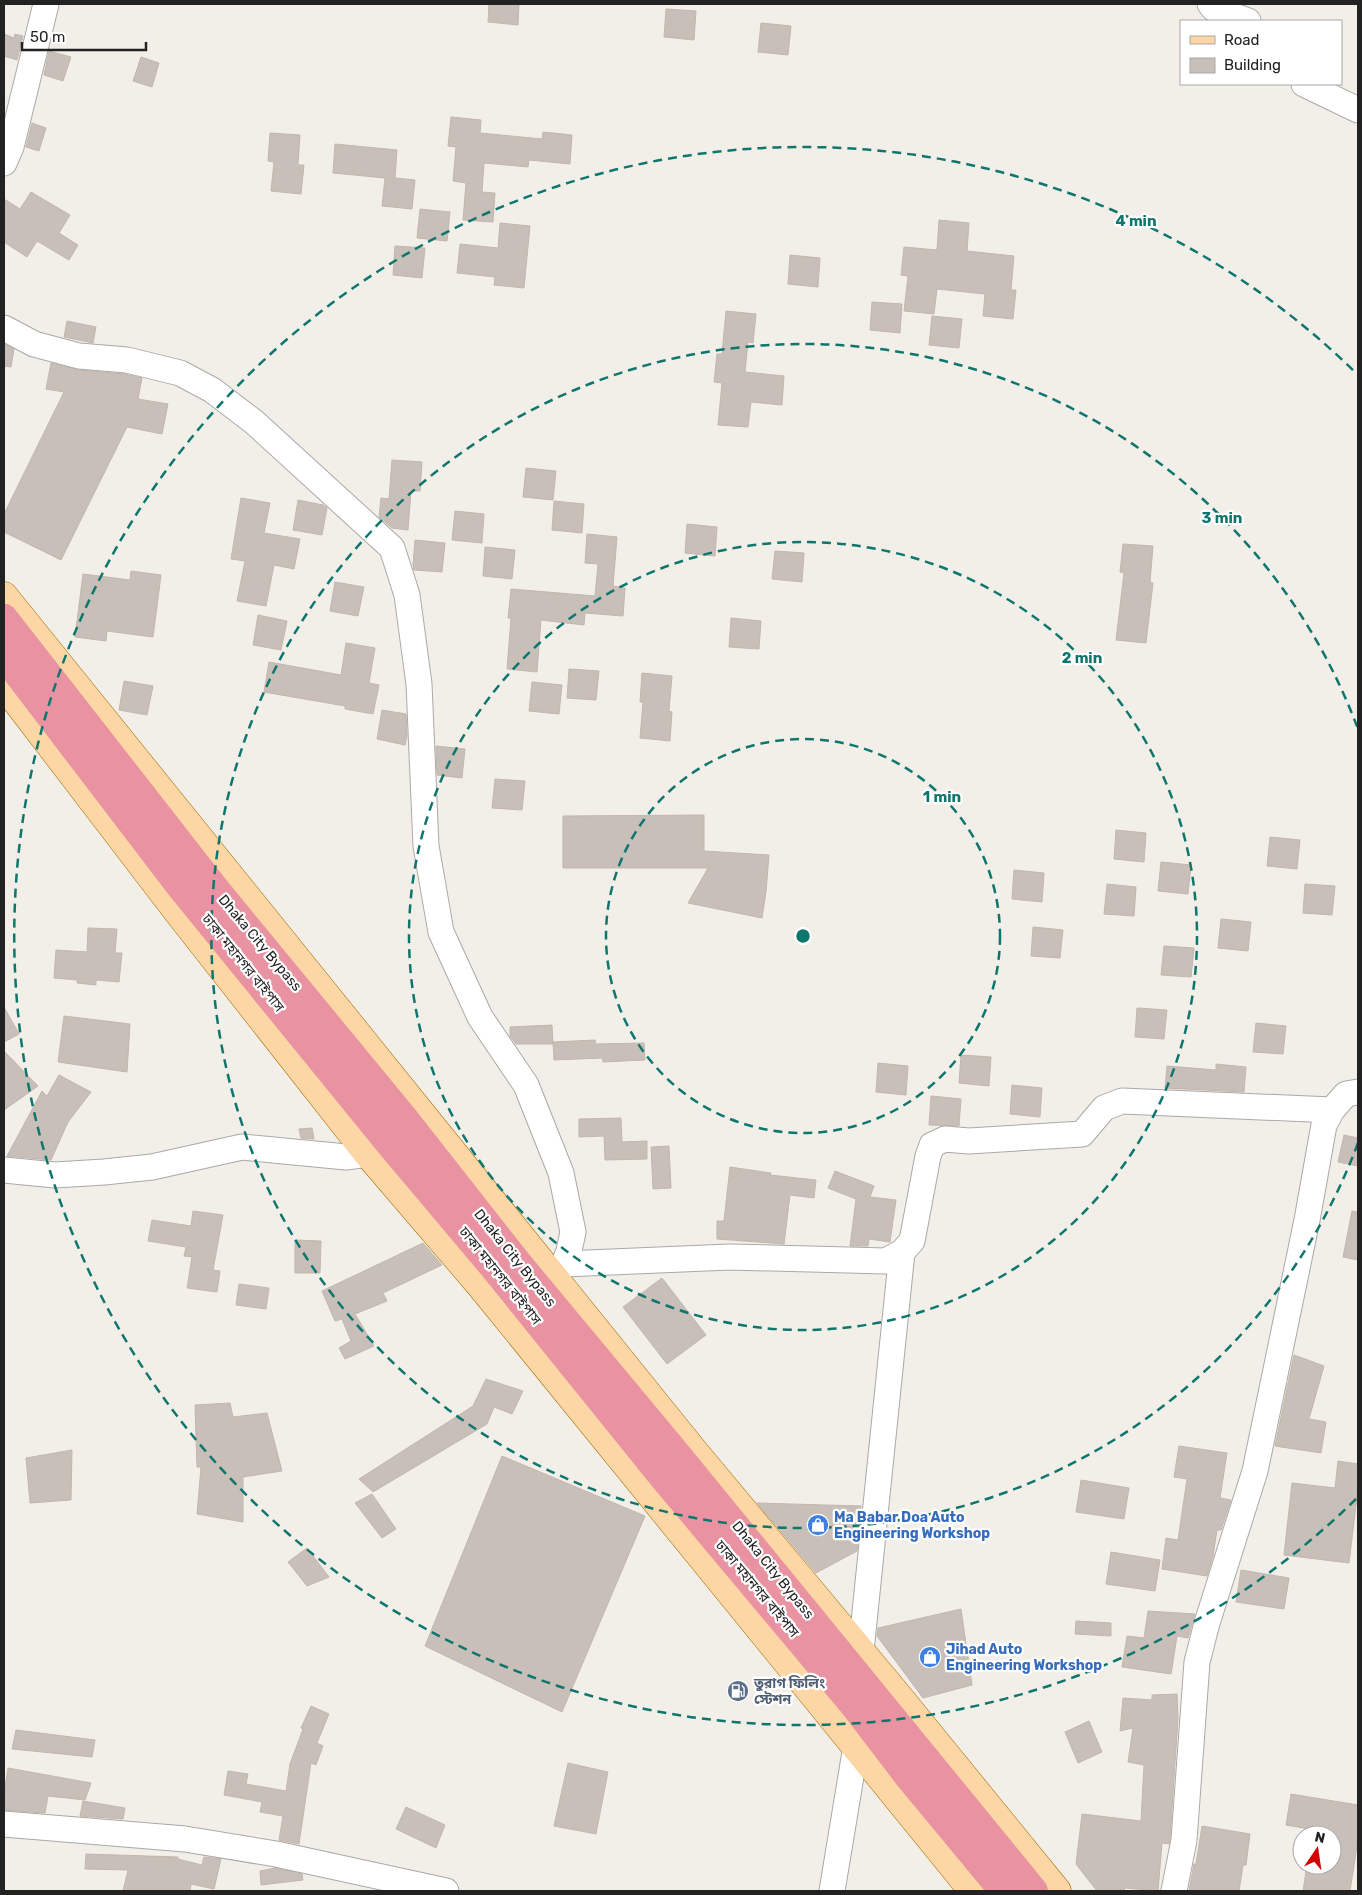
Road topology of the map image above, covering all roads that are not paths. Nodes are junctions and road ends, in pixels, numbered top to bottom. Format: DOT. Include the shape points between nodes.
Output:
graph roads {
  1 [pos="46,4"];
  2 [pos="1210,4"];
  3 [pos="1245,20"];
  4 [pos="1306,85"];
  5 [pos="1358,110"];
  6 [pos="4,162"];
  7 [pos="4,328"];
  8 [pos="4,596"];
  9 [pos="4,618"];
  10 [pos="4,656"];
  11 [pos="4,685"];
  12 [pos="1358,1092"];
  13 [pos="1332,1110"];
  14 [pos="368,1154"];
  15 [pos="4,1170"];
  16 [pos="902,1252"];
  17 [pos="558,1269"];
  18 [pos="861,1651"];
  19 [pos="856,1746"];
  20 [pos="4,1824"];
  21 [pos="446,1891"];
  22 [pos="832,1891"];
  23 [pos="973,1891"];
  24 [pos="1002,1891"];
  25 [pos="1034,1891"];
  26 [pos="1056,1891"];
  27 [pos="1174,1891"];
  1 -- 6 [label="street" via="11,147"];
  2 -- 3 [label="street"];
  4 -- 5 [label="street"];
  7 -- 17 [label="street" via="34,344 79,356 127,360 180,374 212,390 254,422 392,548 407,595 418,684 426,846 442,932 480,1017 526,1085 561,1173 572,1232 569,1251"];
  8 -- 17 [label="main road"];
  9 -- 25 [label="highway, Dhaka City Bypass" via="218,892 404,1118 518,1263"];
  10 -- 24 [label="highway, ঢাকা মহানগর বাইপাস" via="194,904 856,1708"];
  11 -- 14 [label="main road"];
  12 -- 13 [label="street" via="1346,1094"];
  13 -- 16 [label="street" via="1122,1101 1104,1108 1082,1134 969,1141 945,1139 932,1145 912,1241"];
  13 -- 27 [label="street" via="1324,1125 1255,1471 1196,1662 1184,1840"];
  14 -- 15 [label="street" via="346,1157 242,1147 152,1167 104,1172 55,1175"];
  14 -- 19 [label="main road" via="480,1285"];
  16 -- 17 [label="street" via="886,1260 730,1258"];
  16 -- 18 [label="street"];
  17 -- 18 [label="main road" via="693,1450"];
  18 -- 26 [label="main road"];
  19 -- 22 [label="street"];
  19 -- 23 [label="main road"];
  20 -- 21 [label="street" via="185,1839 276,1854"];
}
